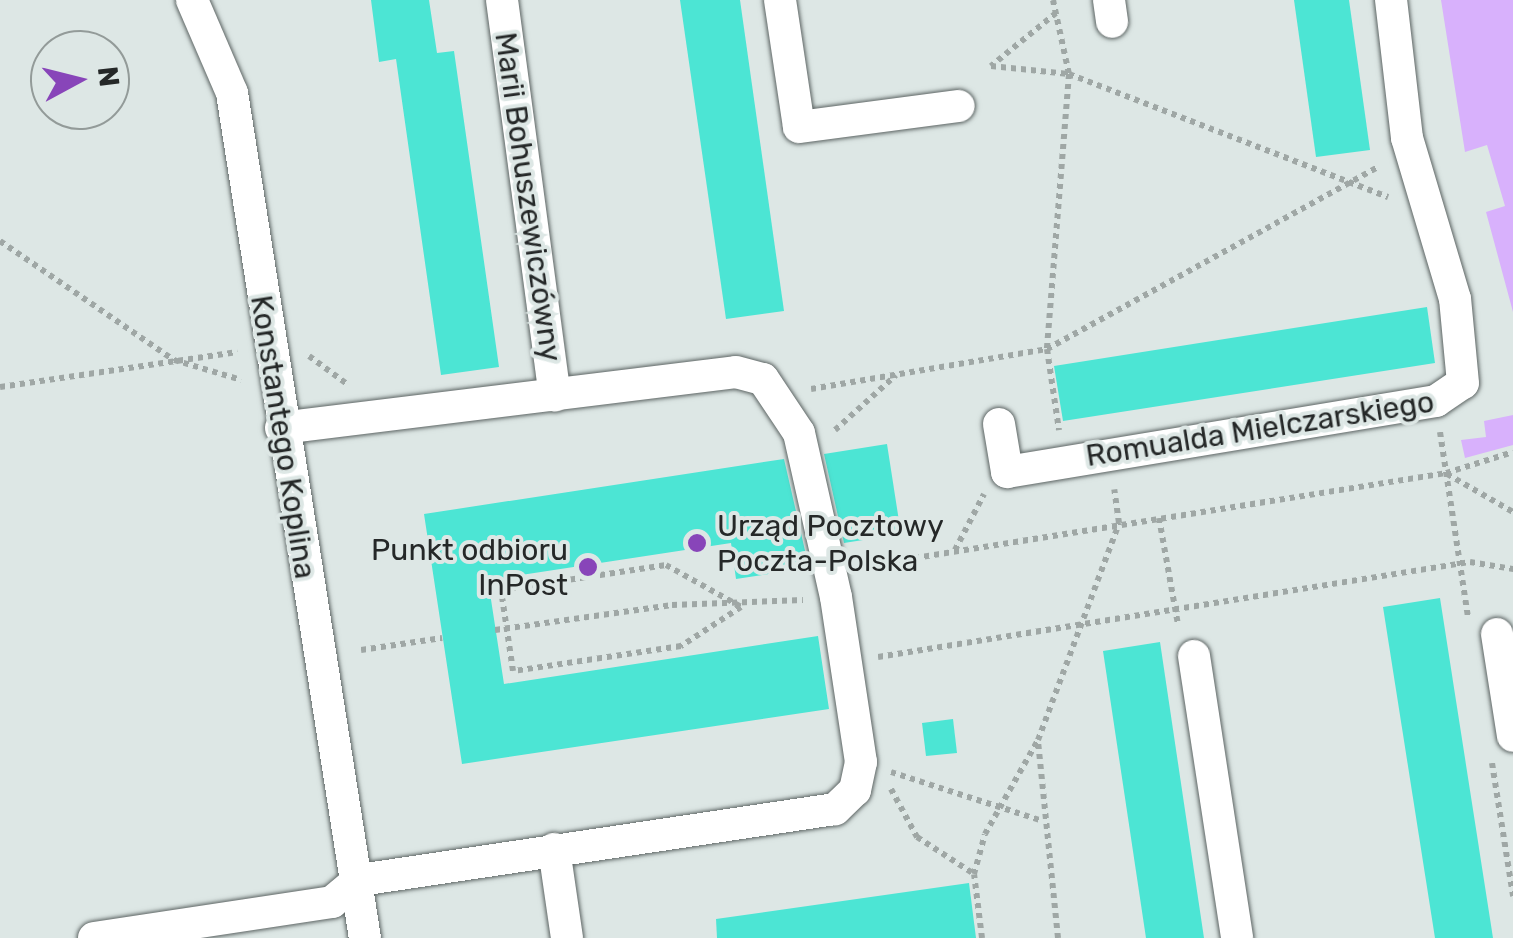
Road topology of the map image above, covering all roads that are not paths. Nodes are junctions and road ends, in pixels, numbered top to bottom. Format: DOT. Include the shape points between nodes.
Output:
graph roads {
  1 [pos="192,0"];
  2 [pos="502,0"];
  3 [pos="780,0"];
  4 [pos="1392,0"];
  5 [pos="959,106"];
  6 [pos="555,395"];
  7 [pos="999,424"];
  8 [pos="281,428"];
  9 [pos="1498,634"];
  10 [pos="1194,656"];
  11 [pos="1513,736"];
  12 [pos="554,849"];
  13 [pos="358,880"];
  14 [pos="94,938"];
  15 [pos="365,938"];
  16 [pos="567,938"];
  17 [pos="1237,938"];
  1 -- 8 [label="street, Konstantego Koplina" via="232,93"];
  2 -- 6 [label="street, Marii Bohuszewiczówny"];
  3 -- 5 [label="street" via="798,127"];
  4 -- 7 [label="street, Romualda Mielczarskiego" via="1407,138 1455,299 1463,383 1436,402 1007,472"];
  6 -- 8 [label="street"];
  6 -- 12 [label="street" via="736,372 777,394 801,442 872,766 835,810"];
  8 -- 13 [label="street, Konstantego Koplina"];
  9 -- 11 [label="street"];
  10 -- 17 [label="street"];
  12 -- 13 [label="street"];
  12 -- 16 [label="street"];
  13 -- 14 [label="street" via="332,902"];
  13 -- 15 [label="street, Konstantego Koplina"];
}
